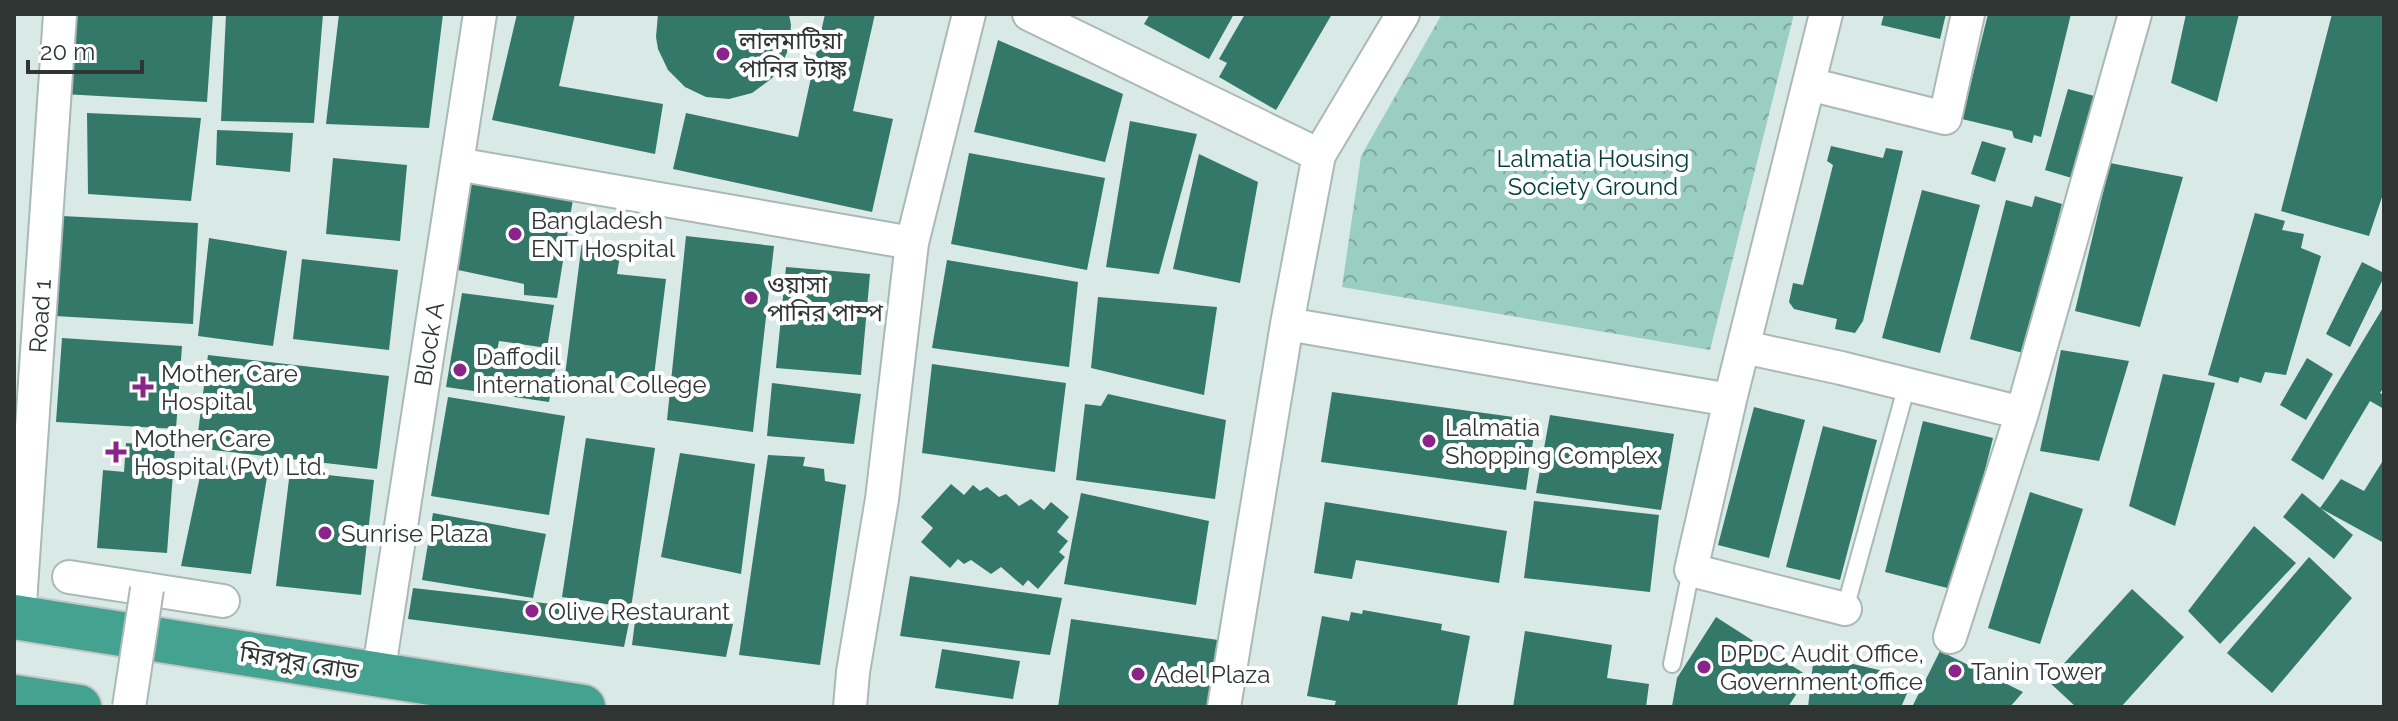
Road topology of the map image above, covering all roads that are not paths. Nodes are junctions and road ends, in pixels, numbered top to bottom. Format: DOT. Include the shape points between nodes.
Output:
graph roads {
  1 [pos="60,14"];
  2 [pos="480,14"];
  3 [pos="969,14"];
  4 [pos="1029,14"];
  5 [pos="1403,14"];
  6 [pos="1826,14"];
  7 [pos="1968,14"];
  8 [pos="2135,14"];
  9 [pos="1809,84"];
  10 [pos="1319,155"];
  11 [pos="457,164"];
  12 [pos="912,243"];
  13 [pos="1287,324"];
  14 [pos="1744,347"];
  15 [pos="1907,385"];
  16 [pos="1730,400"];
  17 [pos="2022,413"];
  18 [pos="1691,570"];
  19 [pos="69,577"];
  20 [pos="147,589"];
  21 [pos="223,601"];
  22 [pos="1845,609"];
  23 [pos="17,618"];
  24 [pos="1950,637"];
  25 [pos="1672,664"];
  26 [pos="378,675"];
  27 [pos="14,697"];
  28 [pos="79,707"];
  29 [pos="129,707"];
  30 [pos="583,707"];
  31 [pos="850,707"];
  32 [pos="1224,707"];
  1 -- 23 [label="street, Road 1"];
  2 -- 11 [label="street, Block A"];
  3 -- 12 [label="street"];
  4 -- 10 [label="street"];
  5 -- 10 [label="street"];
  6 -- 9 [label="street"];
  7 -- 9 [label="street" via="1945,118"];
  8 -- 17 [label="street"];
  9 -- 14 [label="street"];
  10 -- 13 [label="street"];
  11 -- 12 [label="street"];
  11 -- 26 [label="street, Block A"];
  12 -- 31 [label="street" via="882,499"];
  13 -- 16 [label="street"];
  13 -- 32 [label="street"];
  14 -- 15 [label="street"];
  14 -- 16 [label="street"];
  15 -- 17 [label="street"];
  15 -- 22 [label="lane"];
  16 -- 18 [label="street"];
  17 -- 24 [label="street"];
  18 -- 22 [label="street"];
  18 -- 25 [label="lane"];
  19 -- 20 [label="street"];
  20 -- 21 [label="street"];
  20 -- 29 [label="street, bridge"];
  23 -- 26 [label="highway, মিরপুর রোড"];
  26 -- 30 [label="highway, মিরপুর রোড"];
  27 -- 28 [label="highway"];
}
